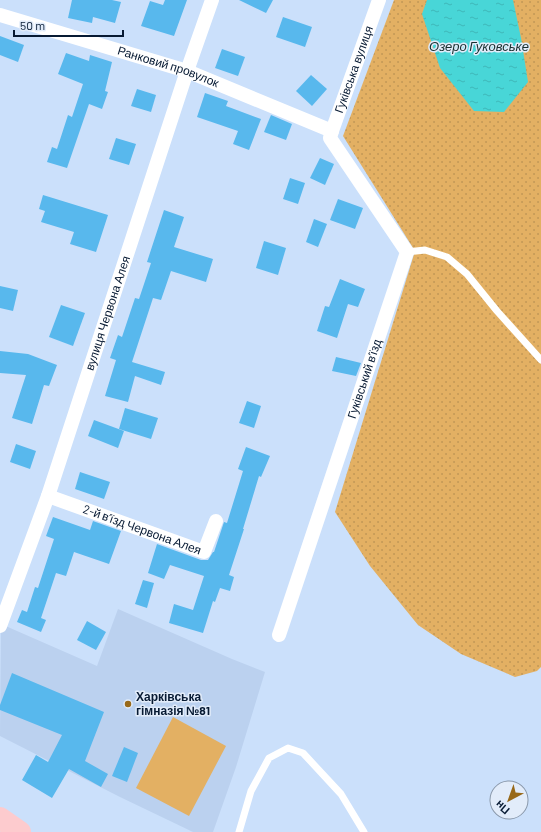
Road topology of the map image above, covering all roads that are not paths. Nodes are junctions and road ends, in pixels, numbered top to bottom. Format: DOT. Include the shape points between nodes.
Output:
graph roads {
  1 [pos="212,0"];
  2 [pos="379,0"];
  3 [pos="0,16"];
  4 [pos="187,70"];
  5 [pos="331,134"];
  6 [pos="407,252"];
  7 [pos="541,360"];
  8 [pos="48,496"];
  9 [pos="216,520"];
  10 [pos="0,626"];
  11 [pos="279,635"];
  12 [pos="0,818"];
  13 [pos="20,832"];
  14 [pos="239,832"];
  15 [pos="364,832"];
  1 -- 4 [label="street, вулиця Червона Алея"];
  2 -- 5 [label="street, Гуківська вулиця"];
  3 -- 4 [label="street, Ранковий провулок"];
  4 -- 5 [label="street, Ранковий провулок"];
  4 -- 8 [label="street, вулиця Червона Алея"];
  5 -- 6 [label="street"];
  6 -- 7 [label="lane" via="425,250 446,256 467,274"];
  6 -- 11 [label="street, Гуківський в’їзд"];
  8 -- 9 [label="street, 2-й в’їзд Червона Алея" via="204,552"];
  8 -- 10 [label="street, вулиця Червона Алея"];
  12 -- 13 [label="main road"];
  14 -- 15 [label="lane" via="251,791 269,758 288,748 303,753 314,764 341,794"];
}
